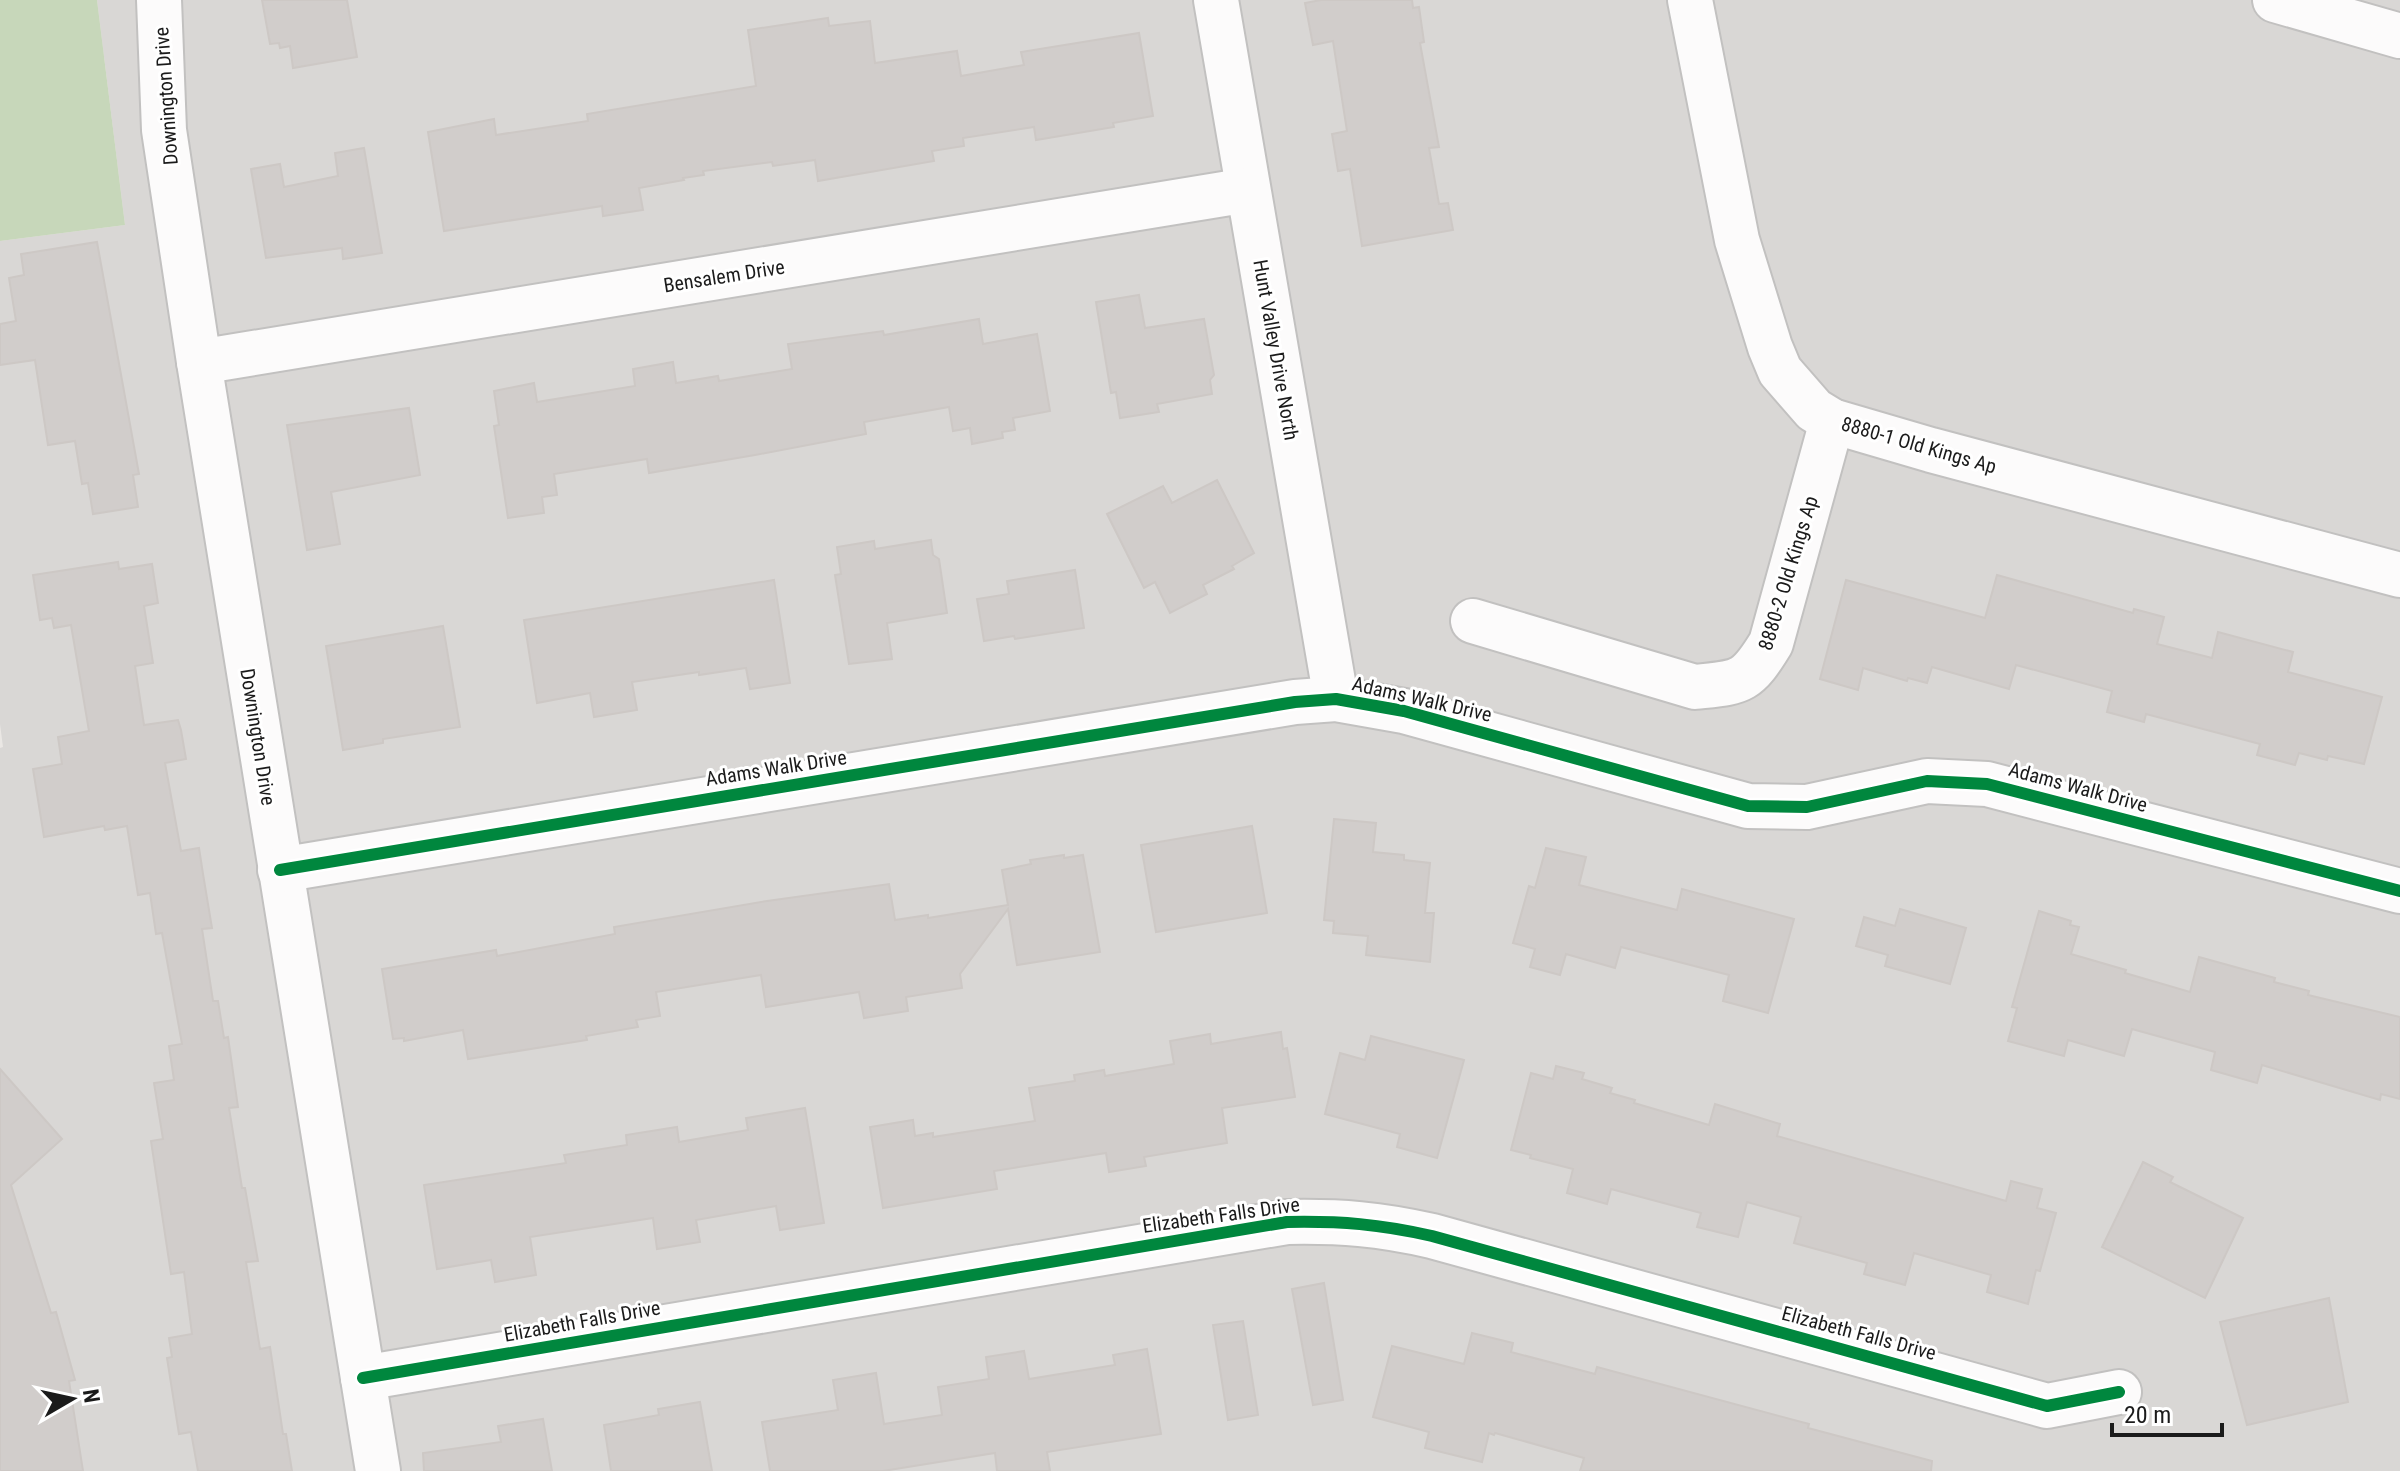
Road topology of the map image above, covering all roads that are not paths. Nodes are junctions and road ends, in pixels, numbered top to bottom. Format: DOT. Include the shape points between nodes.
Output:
graph roads {
  1 [pos="159,0"];
  2 [pos="1216,0"];
  3 [pos="1690,0"];
  4 [pos="2275,0"];
  5 [pos="2400,36"];
  6 [pos="1248,190"];
  7 [pos="199,362"];
  8 [pos="1832,421"];
  9 [pos="2400,575"];
  10 [pos="1473,621"];
  11 [pos="1336,699"];
  12 [pos="280,870"];
  13 [pos="2400,891"];
  14 [pos="363,1378"];
  15 [pos="2119,1392"];
  16 [pos="378,1471"];
  1 -- 7 [label="street, Downington Drive" via="164,130"];
  2 -- 6 [label="street, Hunt Valley Drive North"];
  3 -- 8 [label="street, 8880-1 Old Kings Ap" via="1737,240 1770,347 1780,371 1814,410"];
  4 -- 5 [label="street"];
  6 -- 7 [label="street, Bensalem Drive"];
  6 -- 11 [label="street, Hunt Valley Drive North"];
  7 -- 12 [label="street, Downington Drive"];
  8 -- 9 [label="street, 8880-1 Old Kings Ap"];
  8 -- 10 [label="street, 8880-2 Old Kings Ap" via="1771,643 1754,671 1732,683 1695,687"];
  11 -- 12 [label="street, Adams Walk Drive"];
  11 -- 13 [label="street, Adams Walk Drive" via="1404,711 1748,806 1807,807 1927,781 1987,784"];
  12 -- 14 [label="street, Downington Drive"];
  14 -- 15 [label="street, Elizabeth Falls Drive" via="1287,1222 1335,1221 1432,1236 2047,1406"];
  14 -- 16 [label="street, Downington Drive"];
}
